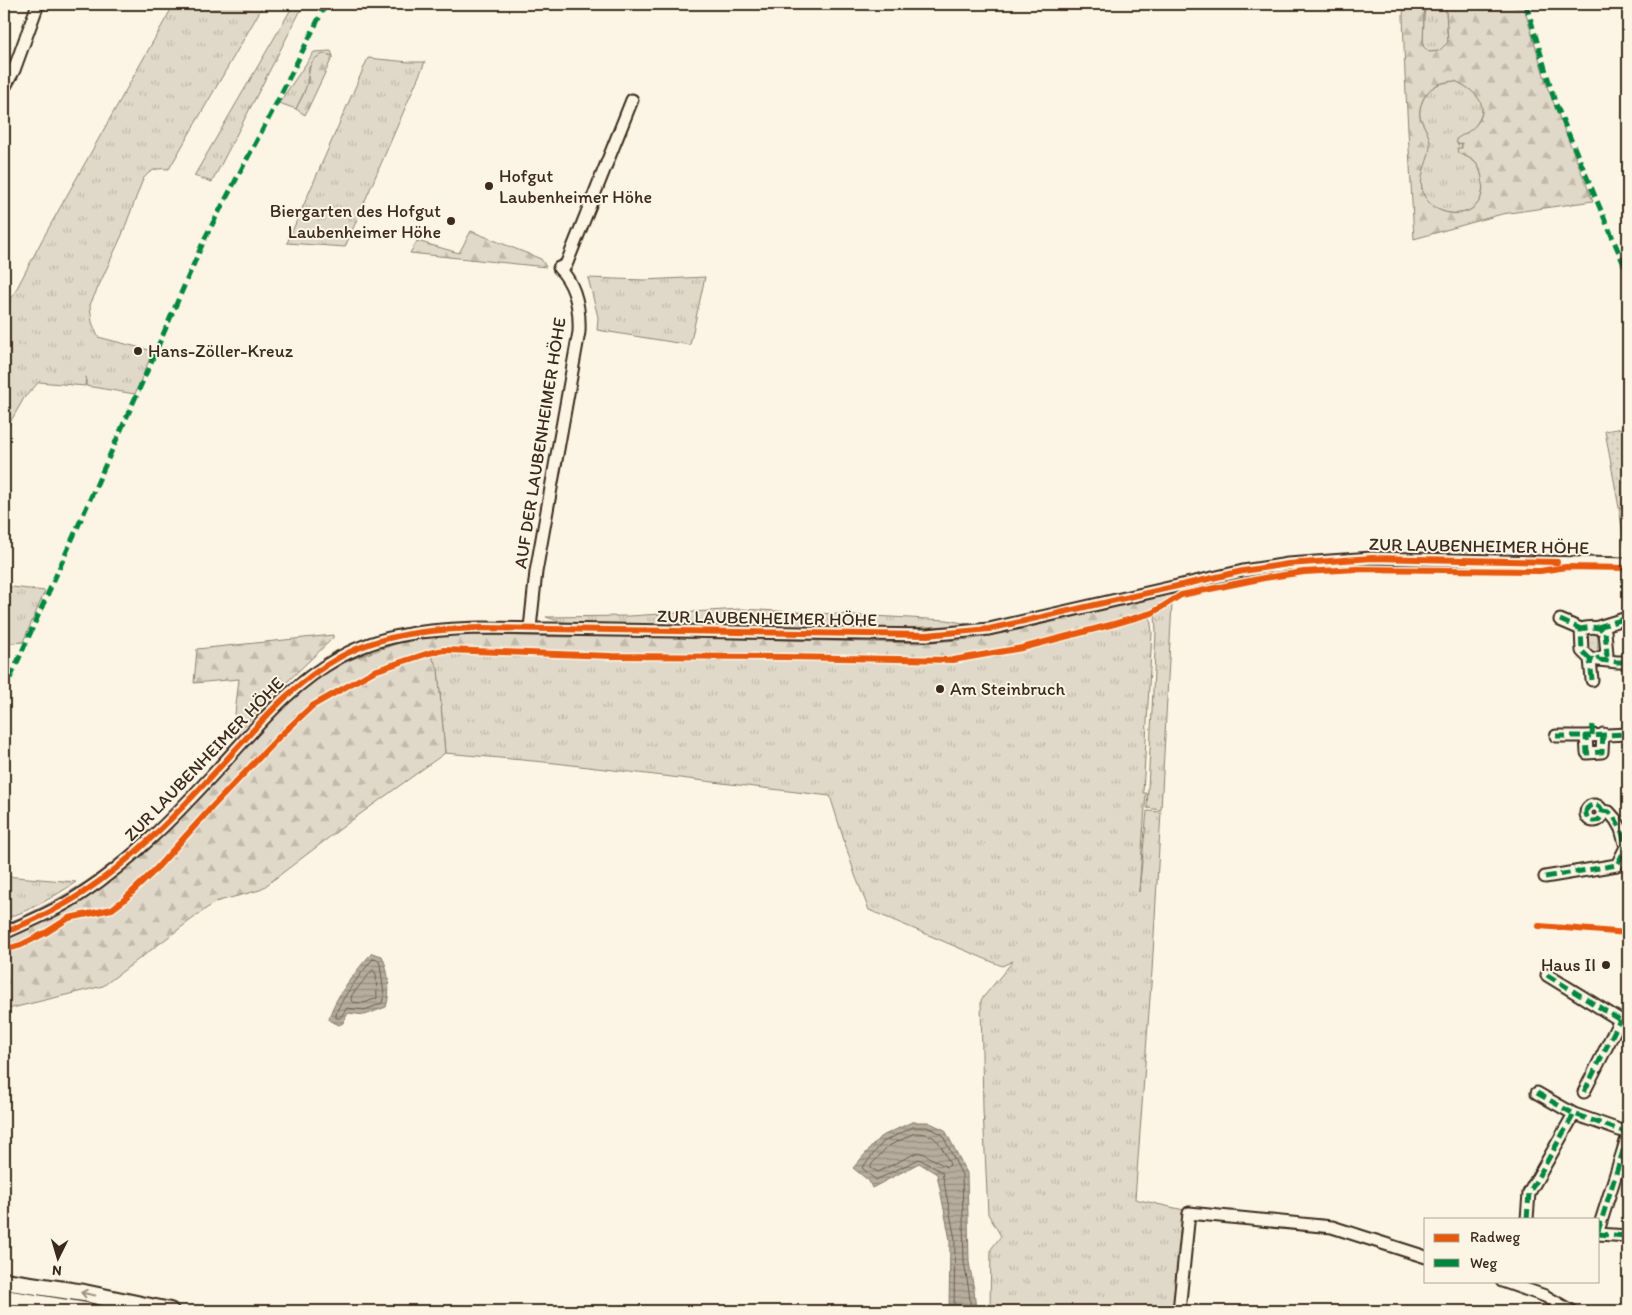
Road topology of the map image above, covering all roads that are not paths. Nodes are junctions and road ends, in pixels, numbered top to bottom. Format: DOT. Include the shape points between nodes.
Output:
graph roads {
  1 [pos="38,4"];
  2 [pos="4,88"];
  3 [pos="632,100"];
  4 [pos="1628,564"];
  5 [pos="1627,618"];
  6 [pos="1560,620"];
  7 [pos="1598,627"];
  8 [pos="530,628"];
  9 [pos="1581,629"];
  10 [pos="1593,659"];
  11 [pos="1628,662"];
  12 [pos="1592,680"];
  13 [pos="1628,734"];
  14 [pos="1556,736"];
  15 [pos="1602,811"];
  16 [pos="1627,847"];
  17 [pos="1545,877"];
  18 [pos="4,932"];
  19 [pos="1547,975"];
  20 [pos="1624,1022"];
  21 [pos="1584,1092"];
  22 [pos="1538,1093"];
  23 [pos="1574,1114"];
  24 [pos="1628,1134"];
  25 [pos="1527,1218"];
  26 [pos="1600,1225"];
  27 [pos="1600,1232"];
  28 [pos="1628,1236"];
  29 [pos="1424,1256"];
  30 [pos="4,1281"];
  31 [pos="1505,1282"];
  32 [pos="4,1298"];
  33 [pos="86,1311"];
  34 [pos="170,1311"];
  35 [pos="1180,1311"];
  36 [pos="1571,1311"];
  1 -- 2 [label="street" via="14,70"];
  3 -- 8 [label="street, AUF DER LAUBENHEIMER HÖHE" via="566,265 559,268 569,279 575,296 578,332 536,572"];
  4 -- 8 [label="street, ZUR LAUBENHEIMER HÖHE" via="1372,558 1288,564 1243,571 989,629 927,635"];
  5 -- 7 [label="street"];
  6 -- 9 [label="street"];
  7 -- 9 [label="street"];
  7 -- 10 [label="street" via="1605,631 1606,655"];
  8 -- 18 [label="street, ZUR LAUBENHEIMER HÖHE" via="427,631 394,637 342,656 286,696 144,844 103,878 54,910"];
  9 -- 10 [label="street" via="1582,651"];
  10 -- 11 [label="street"];
  10 -- 12 [label="street"];
  13 -- 14 [label="street" via="1593,732"];
  15 -- 16 [label="street" via="1609,812 1616,820"];
  16 -- 17 [label="street" via="1617,865"];
  19 -- 20 [label="street"];
  20 -- 21 [label="street"];
  22 -- 23 [label="street"];
  23 -- 24 [label="street"];
  23 -- 25 [label="street" via="1529,1193"];
  24 -- 26 [label="street"];
  27 -- 28 [label="street"];
  29 -- 35 [label="street" via="1332,1227 1189,1213"];
  34 -- 30 [label="highway, one-way"];
  31 -- 36 [label="street" via="1546,1296"];
  32 -- 33 [label="highway"];
}
